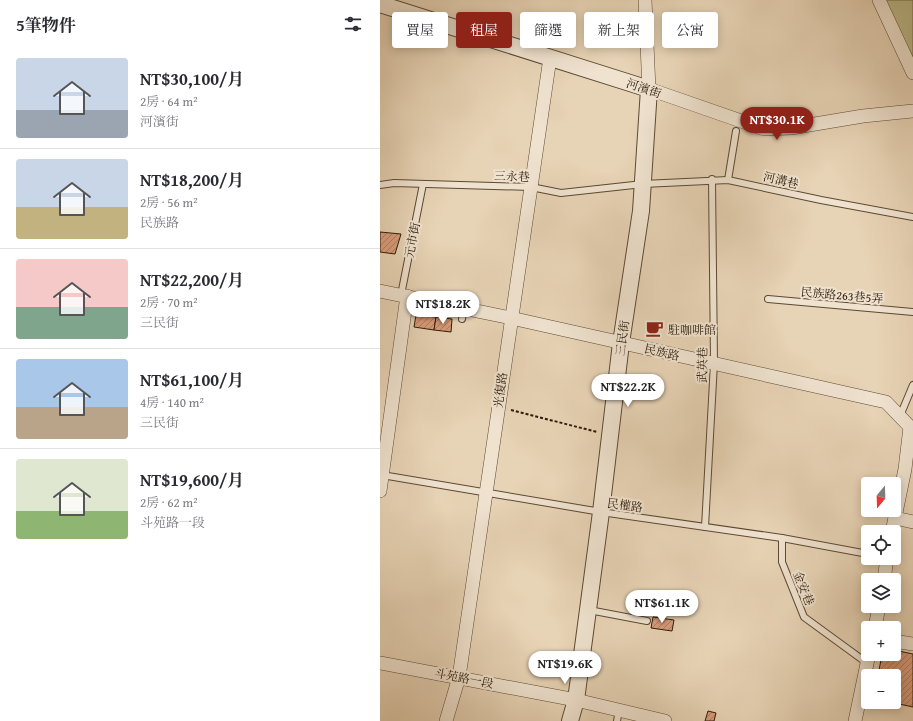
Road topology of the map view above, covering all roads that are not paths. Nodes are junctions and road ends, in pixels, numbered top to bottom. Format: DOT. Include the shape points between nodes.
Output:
graph roads {
  1 [pos="645,0"];
  2 [pos="879,0"];
  3 [pos="380,4"];
  4 [pos="550,58"];
  5 [pos="913,73"];
  6 [pos="649,89"];
  7 [pos="913,111"];
  8 [pos="736,131"];
  9 [pos="712,179"];
  10 [pos="728,180"];
  11 [pos="422,184"];
  12 [pos="642,184"];
  13 [pos="380,185"];
  14 [pos="531,187"];
  15 [pos="913,217"];
  16 [pos="380,291"];
  17 [pos="404,295"];
  18 [pos="768,299"];
  19 [pos="913,312"];
  20 [pos="511,318"];
  21 [pos="621,343"];
  22 [pos="714,363"];
  23 [pos="913,385"];
  24 [pos="900,416"];
  25 [pos="381,475"];
  26 [pos="380,491"];
  27 [pos="486,492"];
  28 [pos="601,512"];
  29 [pos="895,518"];
  30 [pos="913,522"];
  31 [pos="894,525"];
  32 [pos="705,527"];
  33 [pos="782,538"];
  34 [pos="861,553"];
  35 [pos="588,610"];
  36 [pos="647,621"];
  37 [pos="901,642"];
  38 [pos="913,644"];
  39 [pos="861,654"];
  40 [pos="867,661"];
  41 [pos="380,663"];
  42 [pos="459,677"];
  43 [pos="576,700"];
  44 [pos="618,716"];
  45 [pos="446,721"];
  46 [pos="570,721"];
  47 [pos="665,721"];
  48 [pos="855,721"];
  1 -- 6 [label="street, 三民街"];
  2 -- 5 [label="street"];
  3 -- 4 [label="street, 河濱街"];
  4 -- 6 [label="street, 河濱街"];
  4 -- 14 [label="street, 光復路"];
  6 -- 7 [label="street, 河濱街" via="764,129 792,128"];
  6 -- 12 [label="street, 三民街"];
  8 -- 10 [label="lane"];
  9 -- 10 [label="lane, 河溝巷"];
  9 -- 12 [label="lane, 河溝巷"];
  9 -- 22 [label="lane, 武英巷"];
  10 -- 15 [label="lane, 河溝巷"];
  11 -- 13 [label="lane, 三永巷"];
  11 -- 14 [label="lane, 三永巷"];
  11 -- 17 [label="lane, 元市街"];
  12 -- 14 [label="lane, 三永巷" via="561,193"];
  12 -- 21 [label="street, 三民街" via="641,211"];
  14 -- 20 [label="street, 光復路"];
  16 -- 17 [label="street, 民族路"];
  17 -- 20 [label="street, 民族路" via="463,314"];
  17 -- 25 [label="street, 元市街"];
  18 -- 19 [label="lane, 民族路263巷5弄"];
  20 -- 21 [label="street, 民族路"];
  20 -- 27 [label="street, 光復路"];
  21 -- 22 [label="street, 民族路"];
  21 -- 28 [label="street, 三民街"];
  22 -- 24 [label="street, 民族路" via="886,402"];
  22 -- 32 [label="lane, 武英巷"];
  23 -- 24 [label="lane"];
  24 -- 29 [label="street, 民族路" via="910,427"];
  25 -- 26 [label="street, 元市街"];
  25 -- 27 [label="lane, 民權路"];
  27 -- 28 [label="lane, 民權路"];
  27 -- 42 [label="street, 光復路"];
  28 -- 32 [label="lane, 民權路"];
  28 -- 35 [label="street, 三民街"];
  29 -- 30 [label="street"];
  29 -- 31 [label="street"];
  32 -- 33 [label="lane, 民權路"];
  33 -- 34 [label="lane, 民權路"];
  33 -- 39 [label="lane, 金安巷" via="782,562 804,617"];
  35 -- 36 [label="lane"];
  35 -- 43 [label="street, 三民街"];
  37 -- 38 [label="street"];
  40 -- 48 [label="street"];
  41 -- 42 [label="street, 斗苑路一段"];
  42 -- 43 [label="street, 斗苑路一段"];
  42 -- 45 [label="street, 光復路"];
  43 -- 44 [label="street, 斗苑路一段"];
  43 -- 46 [label="street, 三民街"];
  44 -- 47 [label="street, 斗苑路一段"];
}
